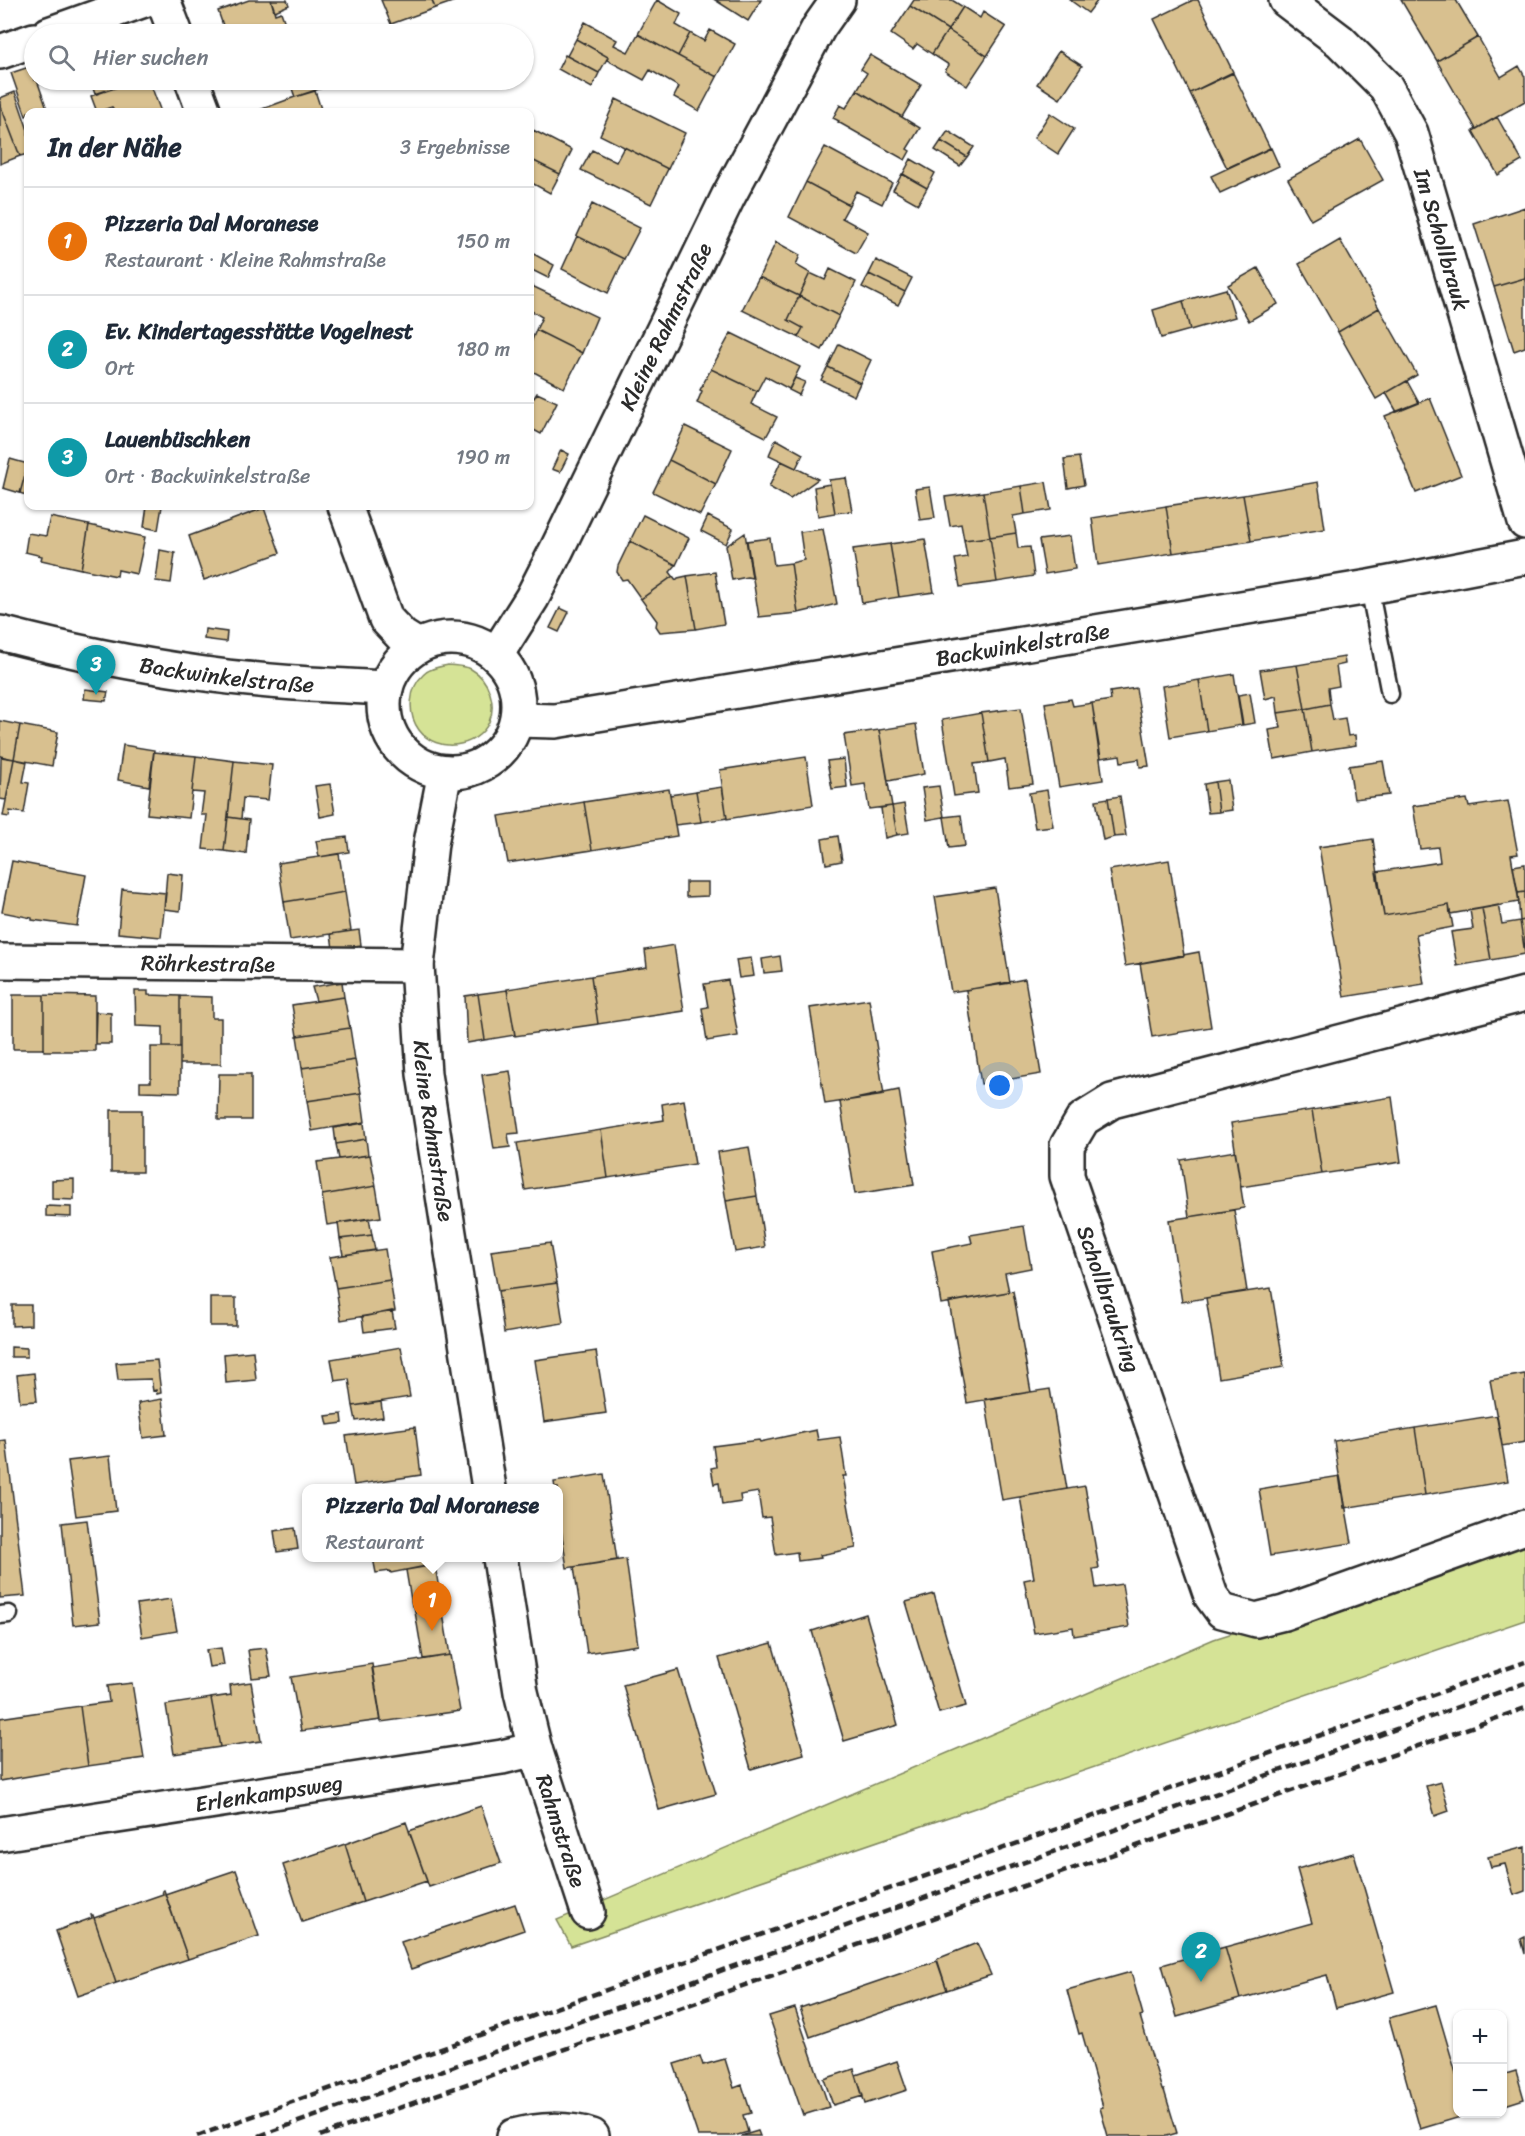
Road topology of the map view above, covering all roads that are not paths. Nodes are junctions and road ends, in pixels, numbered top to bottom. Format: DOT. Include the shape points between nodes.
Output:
graph roads {
  1 [pos="144,0"];
  2 [pos="163,0"];
  3 [pos="838,0"];
  4 [pos="1287,0"];
  5 [pos="77,24"];
  6 [pos="172,24"];
  7 [pos="24,44"];
  8 [pos="0,52"];
  9 [pos="196,90"];
  10 [pos="202,108"];
  11 [pos="346,510"];
  12 [pos="1525,522"];
  13 [pos="1525,557"];
  14 [pos="1369,587"];
  15 [pos="0,633"];
  16 [pos="418,646"];
  17 [pos="496,655"];
  18 [pos="386,688"];
  19 [pos="1390,694"];
  20 [pos="517,720"];
  21 [pos="445,772"];
  22 [pos="0,961"];
  23 [pos="417,965"];
  24 [pos="1525,994"];
  25 [pos="488,1484"];
  26 [pos="1525,1527"];
  27 [pos="501,1562"];
  28 [pos="536,1749"];
  29 [pos="0,1834"];
  30 [pos="588,1912"];
  31 [pos="588,2135"];
  32 [pos="514,2136"];
  1 -- 5 [label="street"];
  2 -- 6 [label="street"];
  3 -- 17 [label="street, Kleine Rahmstraße" via="819,27 729,197 532,598"];
  4 -- 12 [label="street, Im Schollbrauk" via="1340,41 1386,87 1411,134"];
  7 -- 8 [label="street"];
  9 -- 10 [label="street"];
  11 -- 16 [label="street" via="386,619"];
  13 -- 14 [label="street, Backwinkelstraße"];
  14 -- 19 [label="lane"];
  14 -- 20 [label="street, Backwinkelstraße" via="555,721"];
  15 -- 18 [label="street, Backwinkelstraße" via="198,673"];
  16 -- 17 [label="street" via="436,639 459,638 475,642"];
  16 -- 18 [label="street" via="401,659"];
  17 -- 20 [label="street" via="515,683 519,700"];
  18 -- 21 [label="street" via="384,714 392,737 409,757"];
  20 -- 21 [label="street" via="510,738 493,757 467,770"];
  21 -- 23 [label="street, Kleine Rahmstraße" via="431,843"];
  22 -- 23 [label="street, Röhrkestraße"];
  23 -- 25 [label="street, Kleine Rahmstraße" via="424,1074"];
  24 -- 26 [label="street, Schollbraukring" via="1112,1101 1083,1119 1067,1146 1066,1176 1211,1596 1222,1611 1256,1620 1284,1614"];
  27 -- 28 [label="street" via="521,1692"];
  28 -- 29 [label="street, Erlenkampsweg" via="468,1763"];
  28 -- 30 [label="street, Rahmstraße"];
  31 -- 32 [label="street" via="535,2131"];
}
